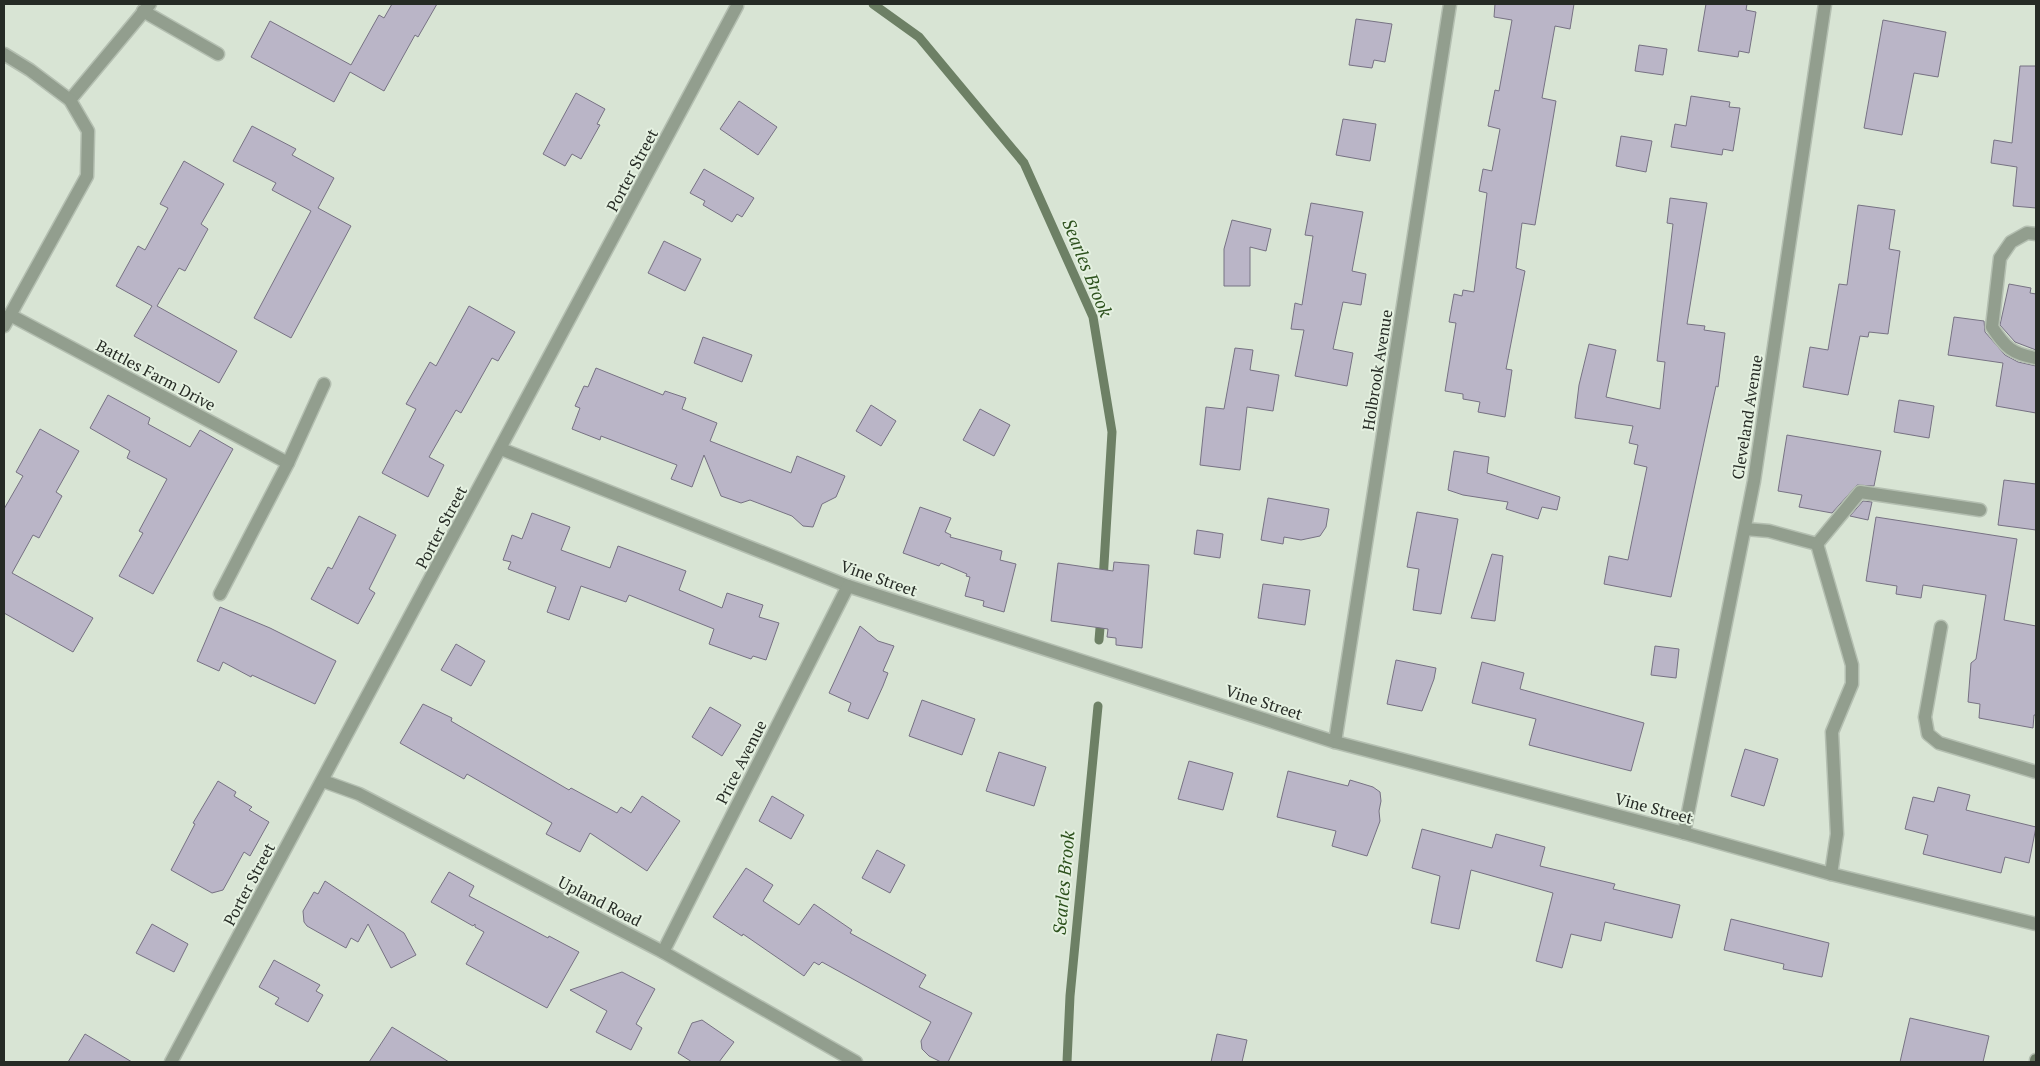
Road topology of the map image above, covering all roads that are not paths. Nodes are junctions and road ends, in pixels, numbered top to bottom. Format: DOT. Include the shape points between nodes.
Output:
graph roads {
  1 [pos="1450,4"];
  2 [pos="1825,4"];
  3 [pos="737,6"];
  4 [pos="147,7"];
  5 [pos="4,54"];
  6 [pos="218,54"];
  7 [pos="70,100"];
  8 [pos="2036,234"];
  9 [pos="7,321"];
  10 [pos="2036,358"];
  11 [pos="324,384"];
  12 [pos="501,449"];
  13 [pos="288,463"];
  14 [pos="1980,510"];
  15 [pos="1745,529"];
  16 [pos="1817,544"];
  17 [pos="848,586"];
  18 [pos="220,594"];
  19 [pos="1941,627"];
  20 [pos="1335,742"];
  21 [pos="2036,772"];
  22 [pos="323,781"];
  23 [pos="1684,833"];
  24 [pos="1832,874"];
  25 [pos="2036,924"];
  26 [pos="663,952"];
  27 [pos="171,1062"];
  28 [pos="856,1062"];
  1 -- 20 [label="street, Holbrook Avenue"];
  2 -- 15 [label="street, Cleveland Avenue"];
  3 -- 12 [label="street, Porter Street"];
  4 -- 6 [label="street"];
  4 -- 7 [label="street"];
  5 -- 7 [label="street, Battles Farm Drive"];
  7 -- 9 [label="street, Battles Farm Drive" via="88,131 87,176"];
  8 -- 10 [label="street" via="2027,234 2011,242 2000,258 1992,327 2004,345 2024,356"];
  9 -- 13 [label="street, Battles Farm Drive"];
  11 -- 13 [label="street"];
  12 -- 17 [label="street, Vine Street"];
  12 -- 22 [label="street, Porter Street"];
  13 -- 18 [label="street"];
  14 -- 16 [label="street" via="1860,492"];
  15 -- 16 [label="street" via="1770,531"];
  15 -- 23 [label="street, Cleveland Avenue"];
  16 -- 24 [label="street" via="1852,665 1852,684 1832,732 1837,834"];
  17 -- 20 [label="street, Vine Street"];
  17 -- 26 [label="street, Price Avenue"];
  19 -- 21 [label="street" via="1925,717 1928,734 1939,743"];
  20 -- 23 [label="street, Vine Street"];
  22 -- 26 [label="street, Upland Road" via="358,794"];
  22 -- 27 [label="street, Porter Street"];
  23 -- 24 [label="street, Vine Street"];
  24 -- 25 [label="street, Vine Street"];
  26 -- 28 [label="street, Upland Road"];
}
